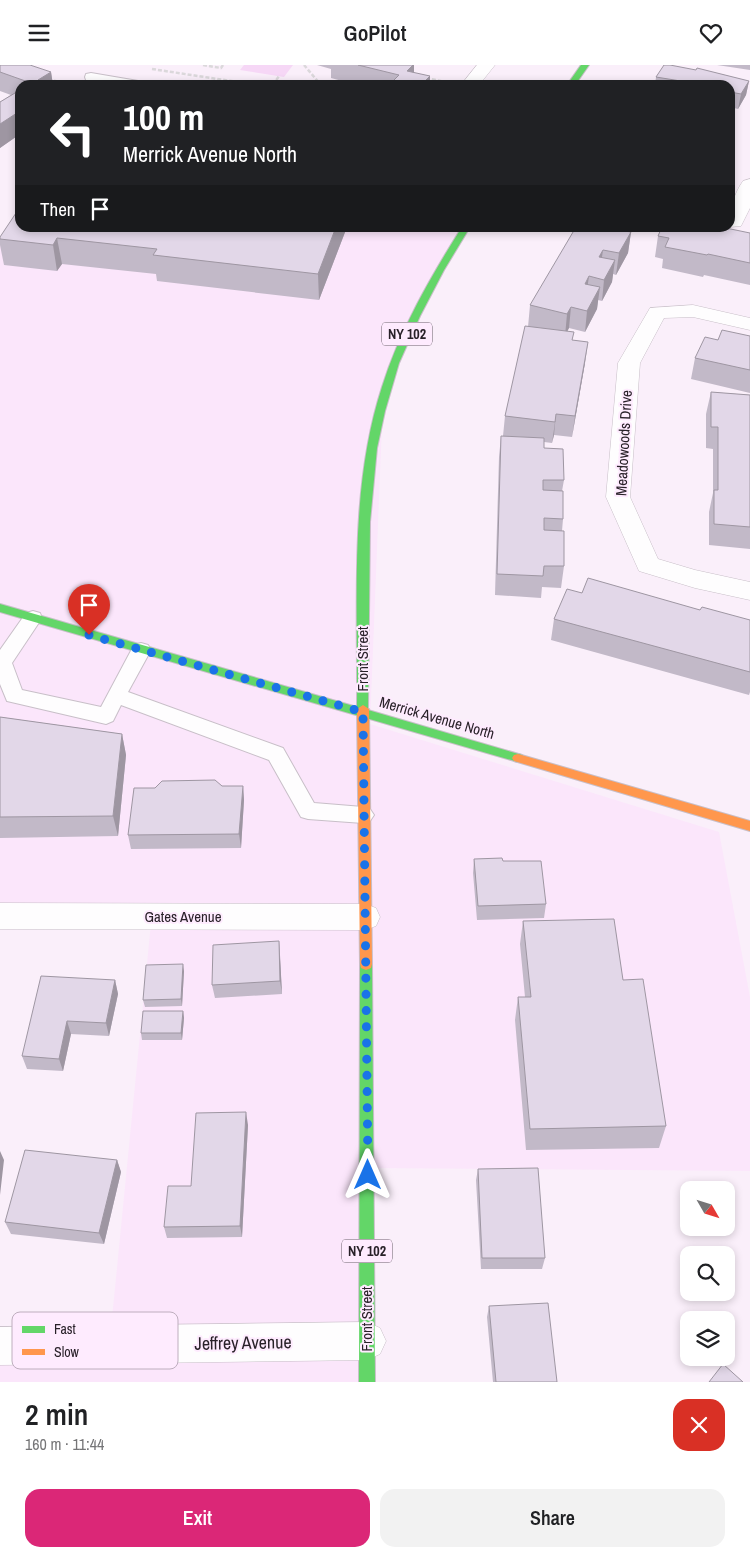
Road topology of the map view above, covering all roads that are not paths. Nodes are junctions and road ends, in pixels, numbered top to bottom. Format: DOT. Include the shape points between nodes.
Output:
graph roads {
  1 [pos="486,65"];
  2 [pos="586,65"];
  3 [pos="90,77"];
  4 [pos="108,80"];
  5 [pos="474,80"];
  6 [pos="575,80"];
  7 [pos="750,185"];
  8 [pos="738,223"];
  9 [pos="463,232"];
  10 [pos="750,324"];
  11 [pos="750,591"];
  12 [pos="0,608"];
  13 [pos="33,618"];
  14 [pos="142,650"];
  15 [pos="1,662"];
  16 [pos="117,695"];
  17 [pos="363,712"];
  18 [pos="363,815"];
  19 [pos="750,826"];
  20 [pos="0,916"];
  21 [pos="365,917"];
  22 [pos="366,1341"];
  23 [pos="178,1344"];
  24 [pos="367,1382"];
  1 -- 5 [label="street"];
  2 -- 6 [label="main road"];
  3 -- 4 [label="lane"];
  7 -- 8 [label="street"];
  9 -- 17 [label="main road, Front Street / NY 102" via="436,274 410,329 380,411 364,514"];
  10 -- 11 [label="street, Meadowoods Drive" via="693,311 657,312 630,363 618,497 648,565"];
  12 -- 13 [label="main road, Merrick Avenue North"];
  13 -- 14 [label="main road, Merrick Avenue North"];
  13 -- 15 [label="lane"];
  14 -- 16 [label="lane"];
  14 -- 17 [label="main road, Merrick Avenue North"];
  15 -- 16 [label="lane" via="14,696 106,716"];
  16 -- 18 [label="lane" via="276,754 308,811"];
  17 -- 18 [label="main road, Front Street / NY 102"];
  17 -- 19 [label="main road, Merrick Avenue North"];
  18 -- 21 [label="main road, Front Street / NY 102"];
  20 -- 21 [label="street, Gates Avenue"];
  21 -- 22 [label="main road, Front Street / NY 102" via="368,1110"];
  22 -- 23 [label="street, Jeffrey Avenue"];
  22 -- 24 [label="main road, Front Street / NY 102"];
}
